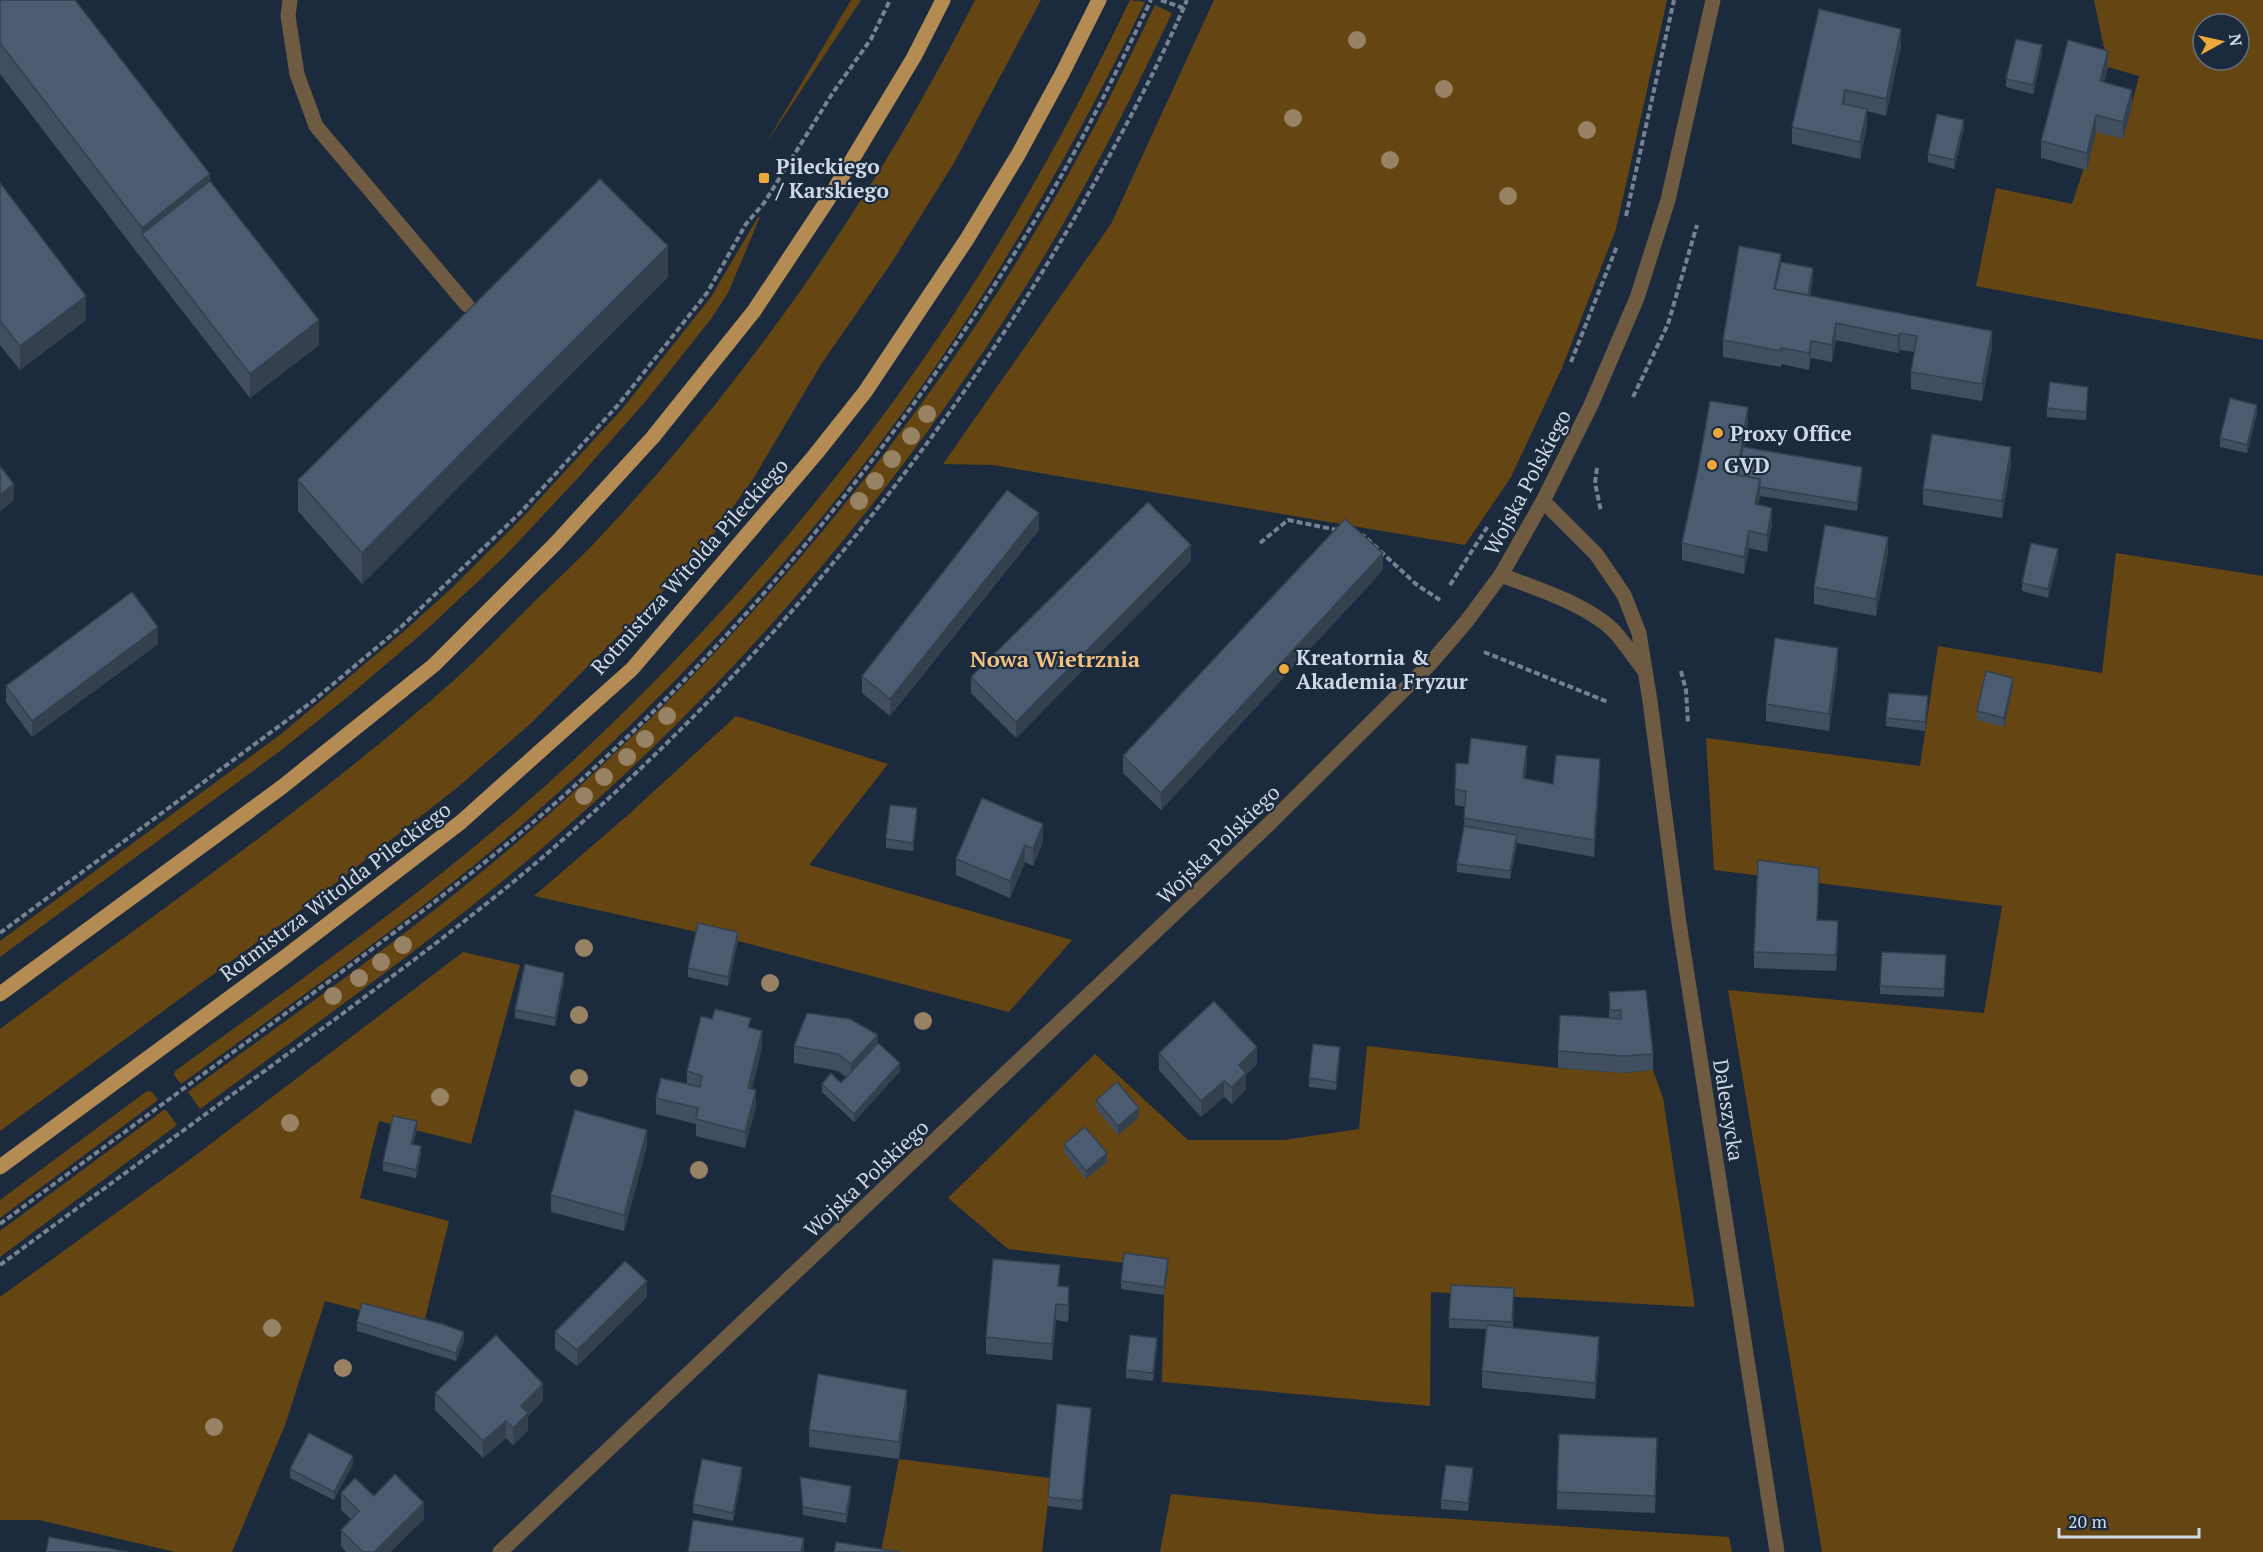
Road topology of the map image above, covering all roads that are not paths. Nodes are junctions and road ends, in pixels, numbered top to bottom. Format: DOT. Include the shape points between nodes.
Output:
graph roads {
  1 [pos="290,0"];
  2 [pos="943,0"];
  3 [pos="1098,0"];
  4 [pos="1713,0"];
  5 [pos="467,305"];
  6 [pos="1543,501"];
  7 [pos="1501,575"];
  8 [pos="1646,673"];
  9 [pos="0,994"];
  10 [pos="0,1167"];
  11 [pos="500,1552"];
  12 [pos="1777,1552"];
  1 -- 5 [label="street" via="288,16 297,74 316,126"];
  2 -- 9 [label="main road" via="914,57 835,188 754,311 653,437 555,544 425,672 282,787"];
  3 -- 10 [label="main road, Rotmistrza Witolda Pileckiego" via="1013,164 968,239 865,392 632,669 461,822"];
  4 -- 6 [label="street, Wojska Polskiego" via="1671,190 1654,248 1603,379"];
  6 -- 7 [label="street, Wojska Polskiego"];
  6 -- 8 [label="street, Daleszycka" via="1596,554 1624,595 1639,633"];
  7 -- 8 [label="street" via="1569,601 1612,629"];
  7 -- 11 [label="street, Wojska Polskiego" via="1430,664 1268,825"];
  8 -- 12 [label="street, Daleszycka" via="1679,923"];
}
